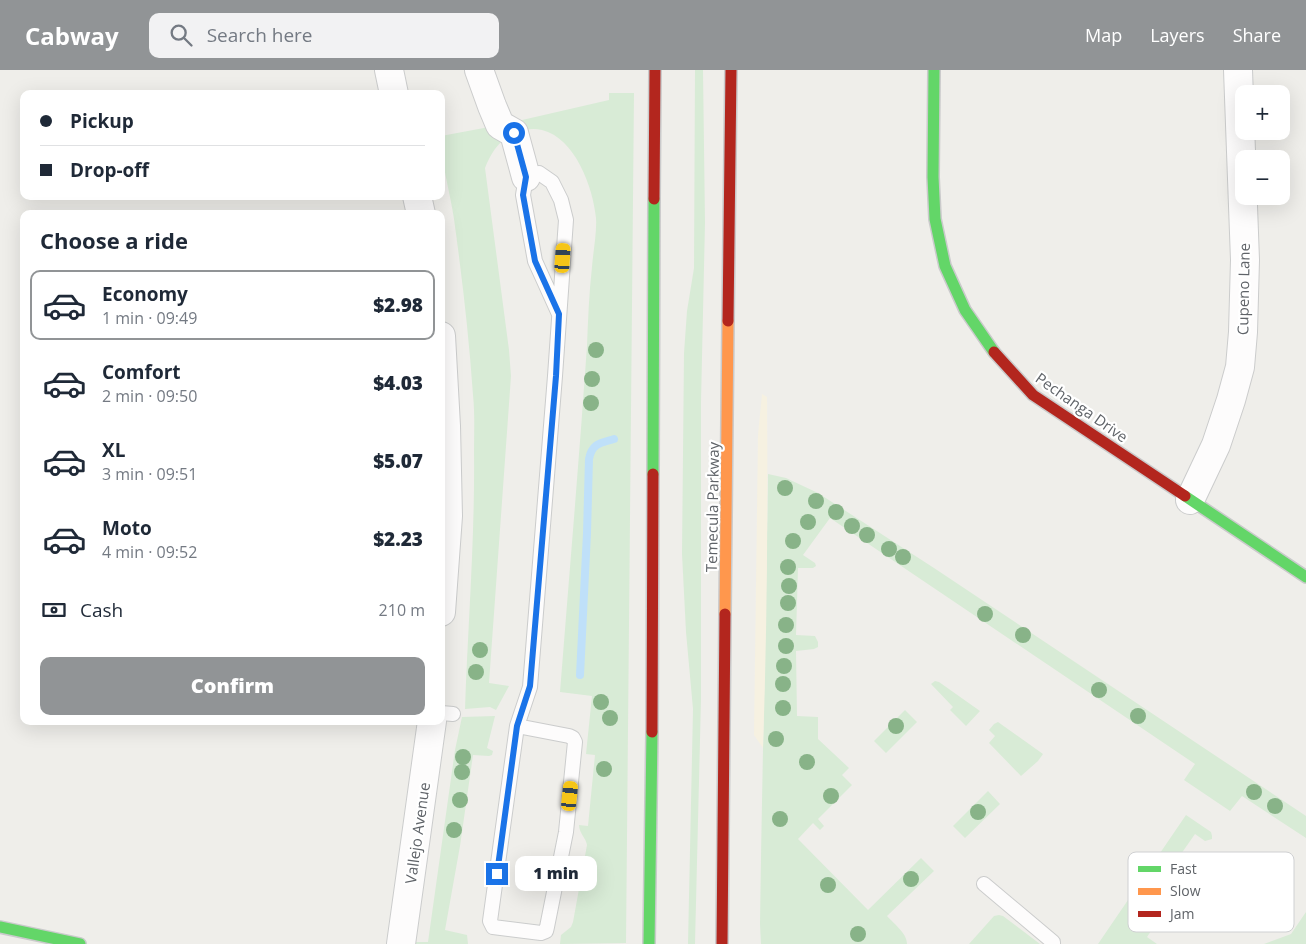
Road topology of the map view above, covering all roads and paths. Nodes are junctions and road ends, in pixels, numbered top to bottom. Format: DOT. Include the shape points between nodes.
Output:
graph roads {
  1 [pos="389,70"];
  2 [pos="479,70"];
  3 [pos="655,70"];
  4 [pos="731,70"];
  5 [pos="934,70"];
  6 [pos="1238,70"];
  7 [pos="393,90"];
  8 [pos="526,177"];
  9 [pos="559,314"];
  10 [pos="445,408"];
  11 [pos="1190,500"];
  12 [pos="445,557"];
  13 [pos="1306,578"];
  14 [pos="440,725"];
  15 [pos="517,726"];
  16 [pos="984,884"];
  17 [pos="0,927"];
  18 [pos="80,944"];
  19 [pos="401,944"];
  20 [pos="649,944"];
  21 [pos="722,944"];
  22 [pos="1053,944"];
  1 -- 7 [label="street"];
  2 -- 8 [label="street" via="500,125 514,133"];
  3 -- 20 [label="main road"];
  4 -- 21 [label="main road, Temecula Parkway"];
  5 -- 11 [label="main road, Pechanga Drive" via="935,219 945,266 965,310 996,356 1033,395"];
  6 -- 11 [label="street, Cupeno Lane" via="1245,260 1240,367 1216,445"];
  8 -- 9 [label="lane" via="523,195 535,261"];
  8 -- 9 [label="lane" via="539,174 552,182 566,220"];
  9 -- 15 [label="lane" via="530,686"];
  10 -- 12 [label="street" via="448,516"];
  11 -- 13 [label="main road, Pechanga Drive"];
  14 -- 19 [label="street, Vallejo Avenue"];
  15 -- 15 [label="lane" via="490,921 493,927 541,933 547,927 566,832 575,742 569,736"];
  16 -- 22 [label="lane"];
  17 -- 18 [label="main road"];
}
